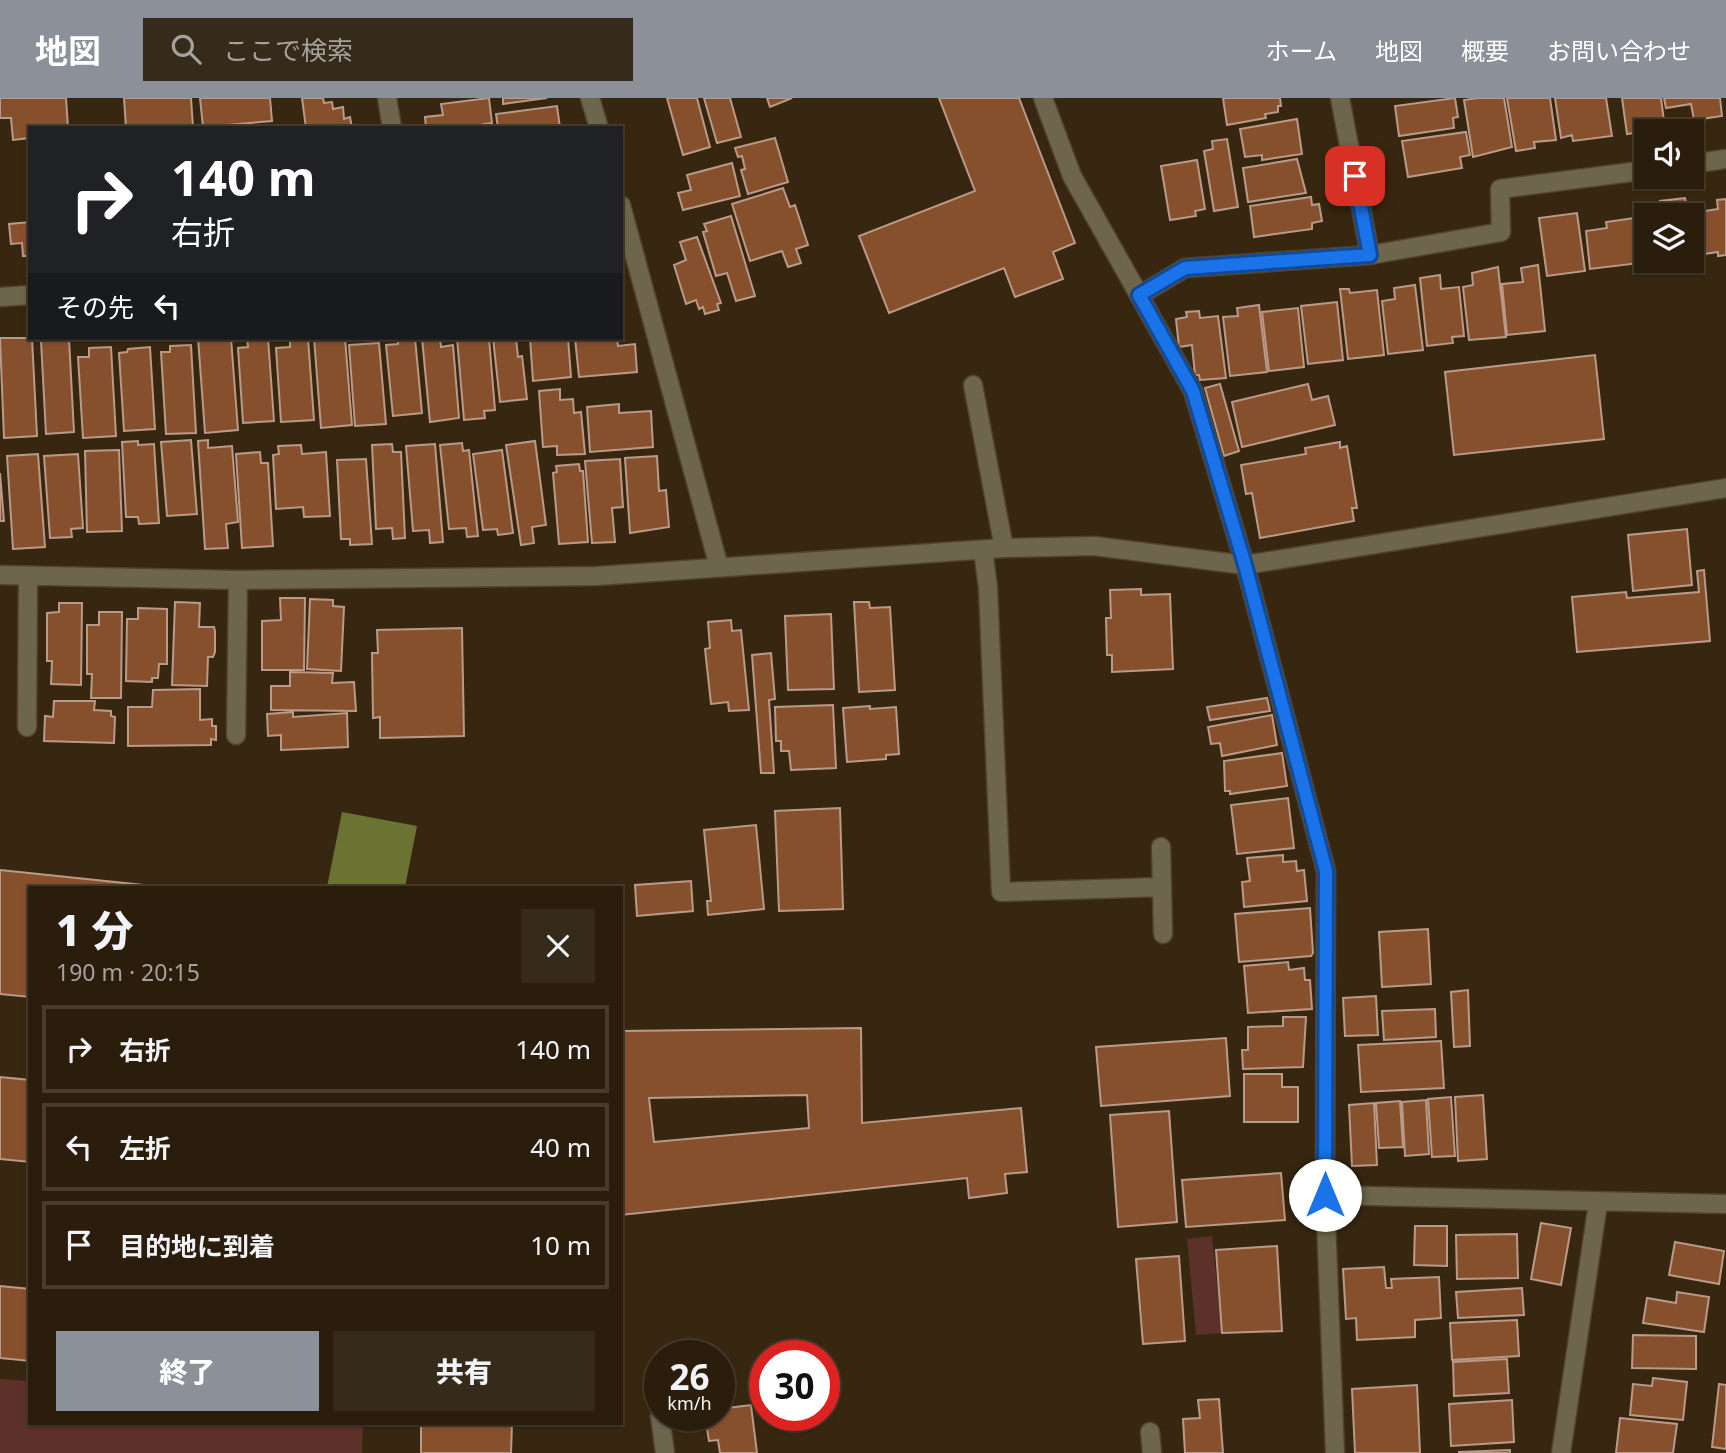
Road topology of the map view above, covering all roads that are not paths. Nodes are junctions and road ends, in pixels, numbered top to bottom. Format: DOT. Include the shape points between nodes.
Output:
graph roads {
  1 [pos="387,98"];
  2 [pos="590,98"];
  3 [pos="1043,98"];
  4 [pos="1340,98"];
  5 [pos="391,126"];
  6 [pos="598,126"];
  7 [pos="1726,159"];
  8 [pos="1704,162"];
  9 [pos="1634,172"];
  10 [pos="623,219"];
  11 [pos="627,246"];
  12 [pos="1370,255"];
  13 [pos="28,295"];
  14 [pos="1139,295"];
  15 [pos="0,297"];
  16 [pos="973,385"];
  17 [pos="1726,488"];
  18 [pos="1004,548"];
  19 [pos="983,550"];
  20 [pos="1245,565"];
  21 [pos="719,566"];
  22 [pos="0,575"];
  23 [pos="28,578"];
  24 [pos="238,580"];
  25 [pos="27,727"];
  26 [pos="236,735"];
  27 [pos="1161,847"];
  28 [pos="1162,887"];
  29 [pos="1163,934"];
  30 [pos="1325,1195"];
  31 [pos="1598,1203"];
  32 [pos="1726,1204"];
  33 [pos="662,1431"];
  34 [pos="1150,1432"];
  35 [pos="665,1453"];
  36 [pos="1152,1453"];
  37 [pos="1335,1453"];
  38 [pos="1561,1453"];
  1 -- 5 [label="street"];
  2 -- 6 [label="street"];
  3 -- 14 [label="street" via="1072,176"];
  4 -- 12 [label="street"];
  7 -- 8 [label="street"];
  9 -- 12 [label="street" via="1500,188 1501,232"];
  10 -- 11 [label="street"];
  11 -- 21 [label="street"];
  12 -- 14 [label="street" via="1185,268"];
  13 -- 15 [label="street"];
  14 -- 20 [label="street" via="1193,391"];
  16 -- 18 [label="street"];
  17 -- 20 [label="street"];
  18 -- 19 [label="street"];
  18 -- 20 [label="street" via="1094,546"];
  19 -- 21 [label="street"];
  19 -- 28 [label="street" via="1001,892"];
  20 -- 30 [label="street" via="1326,871"];
  21 -- 24 [label="street" via="597,576"];
  22 -- 23 [label="street"];
  23 -- 24 [label="street"];
  23 -- 25 [label="street"];
  24 -- 26 [label="street"];
  27 -- 28 [label="street"];
  28 -- 29 [label="street"];
  30 -- 31 [label="street"];
  30 -- 37 [label="street"];
  31 -- 32 [label="street"];
  31 -- 38 [label="street"];
  33 -- 35 [label="street"];
  34 -- 36 [label="street"];
}
